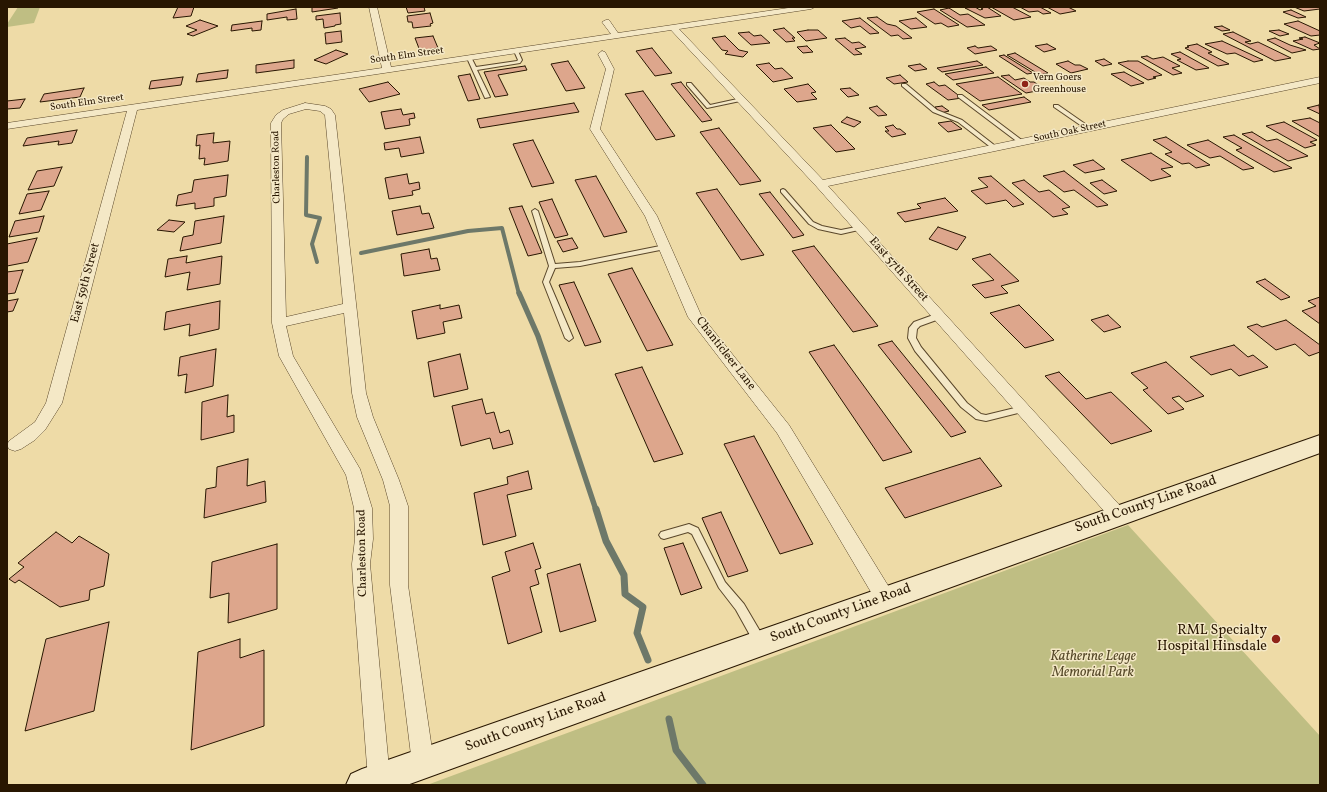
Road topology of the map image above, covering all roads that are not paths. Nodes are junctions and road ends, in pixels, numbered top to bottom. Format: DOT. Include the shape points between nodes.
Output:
graph roads {
  1 [pos="373,7"];
  2 [pos="760,7"];
  3 [pos="811,7"];
  4 [pos="767,13"];
  5 [pos="606,22"];
  6 [pos="674,28"];
  7 [pos="617,37"];
  8 [pos="516,51"];
  9 [pos="602,54"];
  10 [pos="469,58"];
  11 [pos="474,69"];
  12 [pos="387,70"];
  13 [pos="1320,80"];
  14 [pos="689,84"];
  15 [pos="904,84"];
  16 [pos="960,96"];
  17 [pos="487,97"];
  18 [pos="742,100"];
  19 [pos="1056,106"];
  20 [pos="133,107"];
  21 [pos="7,126"];
  22 [pos="1088,128"];
  23 [pos="1021,142"];
  24 [pos="995,148"];
  25 [pos="820,184"];
  26 [pos="783,191"];
  27 [pos="535,211"];
  28 [pos="861,228"];
  29 [pos="665,247"];
  30 [pos="552,266"];
  31 [pos="349,307"];
  32 [pos="939,316"];
  33 [pos="279,323"];
  34 [pos="569,338"];
  35 [pos="1023,409"];
  36 [pos="1320,444"];
  37 [pos="15,445"];
  38 [pos="1118,515"];
  39 [pos="664,535"];
  40 [pos="885,598"];
  41 [pos="760,642"];
  42 [pos="423,763"];
  43 [pos="370,782"];
  1 -- 12 [label="street"];
  2 -- 4 [label="street"];
  3 -- 4 [label="street, South Elm Street"];
  4 -- 6 [label="street, South Elm Street"];
  5 -- 7 [label="street"];
  6 -- 7 [label="street, South Elm Street"];
  6 -- 18 [label="street, East 57th Street"];
  7 -- 8 [label="street, South Elm Street"];
  8 -- 10 [label="street, South Elm Street"];
  8 -- 11 [label="lane" via="520,60 518,62"];
  9 -- 29 [label="street, Chanticleer Lane" via="610,69 595,129 651,216"];
  10 -- 11 [label="lane"];
  10 -- 12 [label="street, South Elm Street"];
  11 -- 17 [label="lane"];
  12 -- 20 [label="street, South Elm Street"];
  13 -- 22 [label="street, South Oak Street"];
  14 -- 18 [label="lane" via="709,107"];
  15 -- 24 [label="lane" via="935,111 960,121"];
  16 -- 23 [label="lane"];
  18 -- 25 [label="street, East 57th Street"];
  19 -- 22 [label="lane"];
  20 -- 21 [label="street, South Elm Street"];
  20 -- 37 [label="street, East 59th Street" via="54,403 40,426"];
  22 -- 23 [label="street, South Oak Street"];
  23 -- 24 [label="street, South Oak Street"];
  24 -- 25 [label="street, South Oak Street"];
  25 -- 28 [label="street, East 57th Street"];
  26 -- 28 [label="lane" via="811,223 820,228 841,232"];
  27 -- 30 [label="lane"];
  28 -- 32 [label="street, East 57th Street"];
  29 -- 30 [label="lane" via="580,264"];
  29 -- 40 [label="street, Chanticleer Lane" via="695,317 783,429"];
  30 -- 34 [label="lane" via="546,282"];
  31 -- 33 [label="street"];
  31 -- 33 [label="street, Charleston Road" via="330,115 328,111 315,106 300,107 286,112 276,123"];
  31 -- 42 [label="street, Charleston Road" via="359,393 399,506 399,585"];
  32 -- 35 [label="street, East 57th Street"];
  32 -- 35 [label="lane" via="917,324 913,328 912,338 918,350 964,405 979,417 986,418"];
  33 -- 43 [label="street, Charleston Road" via="286,356 354,474 363,508 364,539 361,564"];
  35 -- 38 [label="street, East 57th Street"];
  36 -- 38 [label="main road, South County Line Road"];
  38 -- 40 [label="main road, South County Line Road"];
  39 -- 41 [label="lane" via="689,528 696,531 722,585 740,608"];
  40 -- 41 [label="main road, South County Line Road"];
  41 -- 42 [label="main road, South County Line Road"];
  42 -- 43 [label="main road, South County Line Road"];
}
